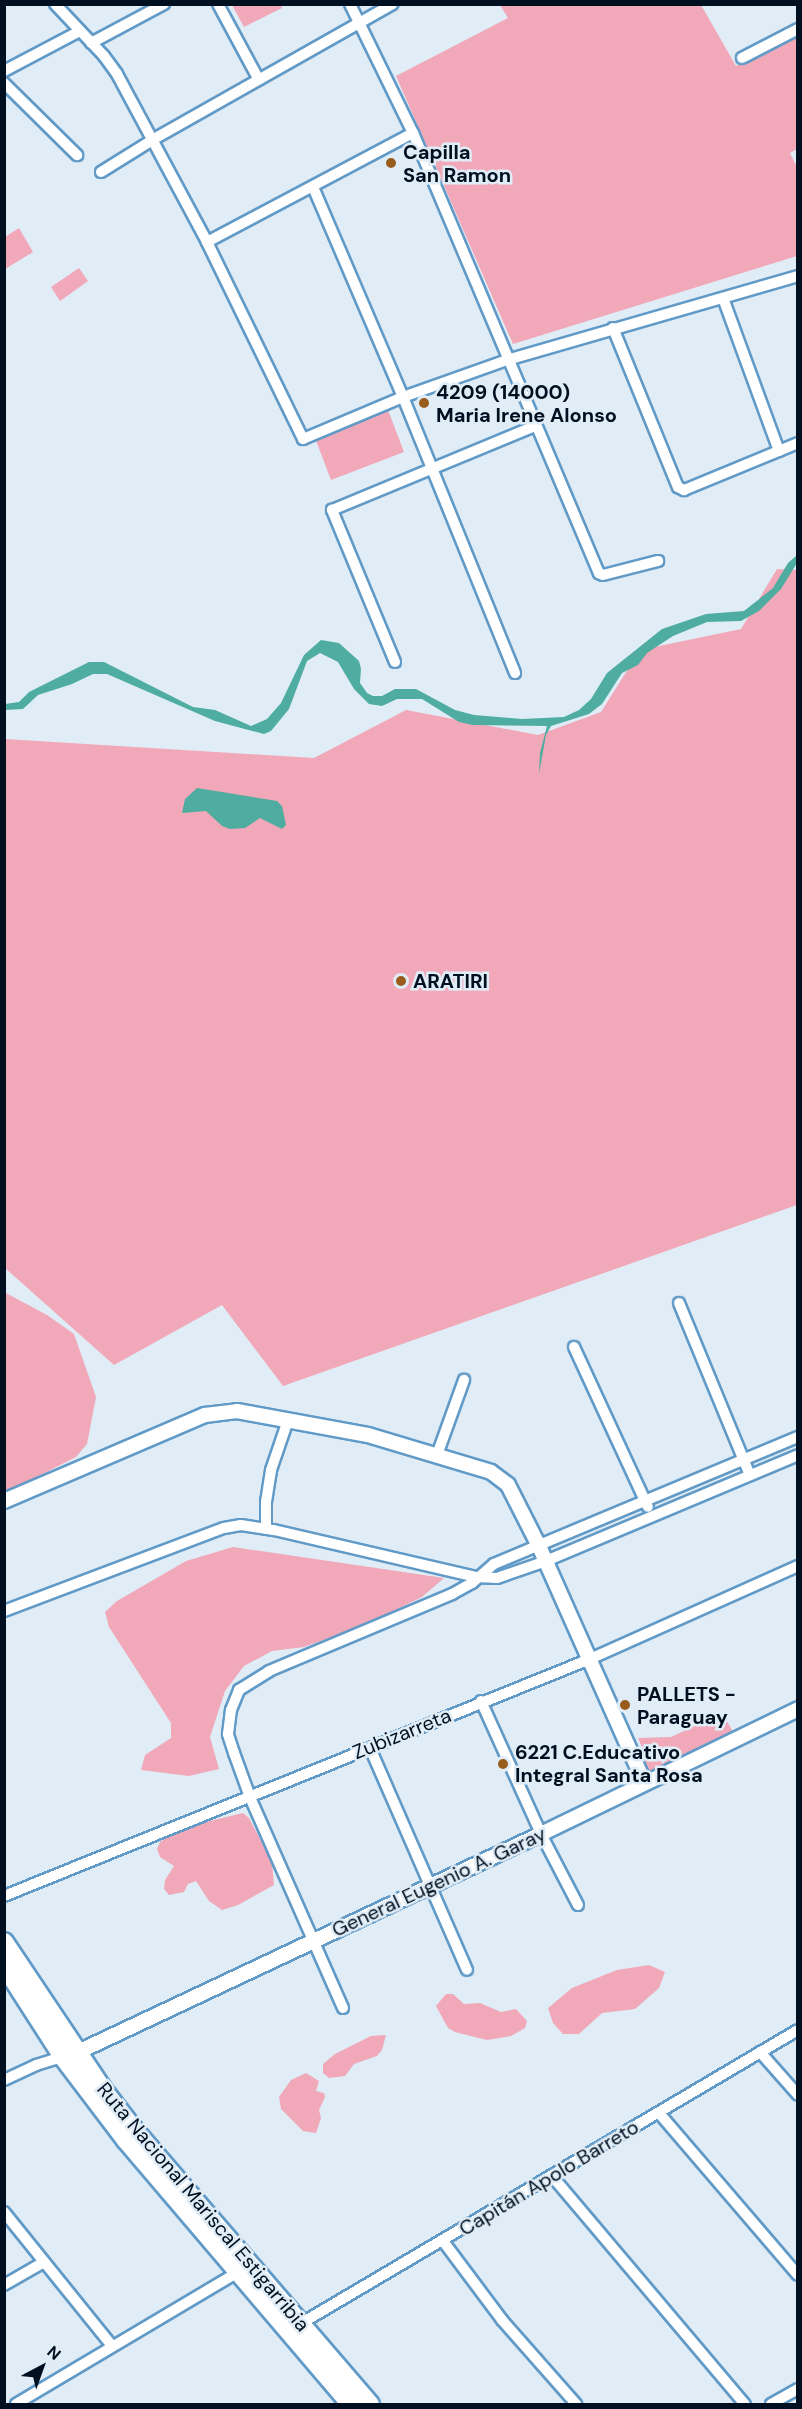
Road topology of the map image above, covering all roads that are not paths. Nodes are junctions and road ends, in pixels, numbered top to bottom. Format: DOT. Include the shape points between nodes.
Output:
graph roads {
  1 [pos="55,4"];
  2 [pos="164,4"];
  3 [pos="218,4"];
  4 [pos="350,4"];
  5 [pos="393,4"];
  6 [pos="360,24"];
  7 [pos="798,29"];
  8 [pos="80,31"];
  9 [pos="92,43"];
  10 [pos="742,58"];
  11 [pos="4,71"];
  12 [pos="259,80"];
  13 [pos="4,83"];
  14 [pos="413,133"];
  15 [pos="154,139"];
  16 [pos="77,155"];
  17 [pos="101,172"];
  18 [pos="313,187"];
  19 [pos="207,242"];
  20 [pos="798,276"];
  21 [pos="723,298"];
  22 [pos="613,328"];
  23 [pos="507,360"];
  24 [pos="404,397"];
  25 [pos="535,426"];
  26 [pos="798,443"];
  27 [pos="779,450"];
  28 [pos="432,468"];
  29 [pos="658,561"];
  30 [pos="394,662"];
  31 [pos="515,673"];
  32 [pos="679,1303"];
  33 [pos="574,1347"];
  34 [pos="464,1380"];
  35 [pos="288,1420"];
  36 [pos="798,1437"];
  37 [pos="437,1455"];
  38 [pos="798,1455"];
  39 [pos="744,1459"];
  40 [pos="750,1475"];
  41 [pos="4,1501"];
  42 [pos="646,1501"];
  43 [pos="652,1516"];
  44 [pos="266,1529"];
  45 [pos="539,1546"];
  46 [pos="546,1561"];
  47 [pos="798,1566"];
  48 [pos="476,1577"];
  49 [pos="4,1611"];
  50 [pos="590,1659"];
  51 [pos="482,1701"];
  52 [pos="798,1708"];
  53 [pos="370,1748"];
  54 [pos="644,1782"];
  55 [pos="250,1797"];
  56 [pos="541,1834"];
  57 [pos="431,1887"];
  58 [pos="4,1896"];
  59 [pos="578,1905"];
  60 [pos="314,1941"];
  61 [pos="4,1942"];
  62 [pos="4,1965"];
  63 [pos="467,1970"];
  64 [pos="343,2008"];
  65 [pos="798,2030"];
  66 [pos="760,2052"];
  67 [pos="71,2055"];
  68 [pos="4,2080"];
  69 [pos="798,2096"];
  70 [pos="659,2113"];
  71 [pos="552,2176"];
  72 [pos="4,2212"];
  73 [pos="443,2241"];
  74 [pos="44,2262"];
  75 [pos="237,2273"];
  76 [pos="798,2275"];
  77 [pos="4,2285"];
  78 [pos="300,2324"];
  79 [pos="112,2346"];
  80 [pos="798,2389"];
  81 [pos="16,2404"];
  82 [pos="351,2404"];
  83 [pos="370,2404"];
  84 [pos="576,2404"];
  85 [pos="745,2404"];
  86 [pos="771,2404"];
  1 -- 8 [label="street"];
  2 -- 9 [label="street"];
  3 -- 12 [label="street"];
  4 -- 6 [label="street"];
  5 -- 6 [label="street"];
  6 -- 12 [label="street"];
  6 -- 14 [label="street"];
  7 -- 10 [label="street"];
  8 -- 9 [label="street"];
  8 -- 11 [label="street"];
  9 -- 15 [label="street" via="117,74"];
  12 -- 15 [label="street"];
  13 -- 16 [label="street"];
  14 -- 18 [label="street"];
  14 -- 23 [label="street"];
  15 -- 17 [label="street"];
  15 -- 19 [label="street"];
  18 -- 19 [label="street"];
  18 -- 24 [label="street"];
  19 -- 24 [label="street" via="303,439"];
  20 -- 21 [label="street"];
  21 -- 22 [label="street"];
  21 -- 27 [label="street"];
  22 -- 23 [label="street"];
  22 -- 27 [label="street" via="678,487 684,490"];
  23 -- 24 [label="street"];
  23 -- 25 [label="street"];
  24 -- 28 [label="street"];
  25 -- 28 [label="street"];
  25 -- 29 [label="street" via="599,573"];
  26 -- 27 [label="street"];
  28 -- 30 [label="street" via="332,510"];
  28 -- 31 [label="street"];
  32 -- 39 [label="street"];
  33 -- 42 [label="street"];
  34 -- 37 [label="street"];
  35 -- 37 [label="street" via="368,1435"];
  35 -- 41 [label="street" via="237,1411 205,1415"];
  35 -- 44 [label="street" via="271,1470"];
  36 -- 39 [label="street"];
  37 -- 45 [label="street" via="491,1472 508,1485"];
  38 -- 40 [label="street"];
  39 -- 40 [label="street"];
  39 -- 42 [label="street"];
  40 -- 43 [label="street"];
  42 -- 43 [label="street"];
  42 -- 45 [label="street"];
  43 -- 46 [label="street"];
  44 -- 48 [label="street"];
  44 -- 49 [label="street" via="241,1525 224,1528"];
  45 -- 46 [label="street"];
  45 -- 48 [label="street" via="494,1564"];
  46 -- 48 [label="street" via="497,1578"];
  46 -- 50 [label="street"];
  47 -- 50 [label="street, Zubizarreta"];
  48 -- 55 [label="street" via="452,1594 269,1671 238,1690 228,1734"];
  50 -- 51 [label="street, Zubizarreta"];
  50 -- 54 [label="street"];
  51 -- 53 [label="street, Zubizarreta"];
  51 -- 56 [label="street"];
  52 -- 54 [label="street, General Eugenio A. Garay"];
  53 -- 55 [label="street, Zubizarreta"];
  53 -- 57 [label="street"];
  54 -- 56 [label="street, General Eugenio A. Garay"];
  55 -- 58 [label="street, Zubizarreta"];
  55 -- 60 [label="street"];
  56 -- 57 [label="street, General Eugenio A. Garay"];
  56 -- 59 [label="street"];
  57 -- 60 [label="street, General Eugenio A. Garay"];
  57 -- 63 [label="street"];
  60 -- 64 [label="street"];
  60 -- 67 [label="street, General Eugenio A. Garay"];
  61 -- 67 [label="highway, Ruta Nacional Mariscal Estigarribia"];
  62 -- 67 [label="highway, Ruta Nacional Mariscal Estigarribia"];
  65 -- 66 [label="street, Capitán Apolo Barreto"];
  66 -- 69 [label="street"];
  66 -- 70 [label="street, Capitán Apolo Barreto"];
  67 -- 68 [label="street"];
  67 -- 75 [label="highway, Ruta Nacional Mariscal Estigarribia" via="126,2140"];
  67 -- 78 [label="highway, Ruta Nacional Mariscal Estigarribia"];
  70 -- 71 [label="street, Capitán Apolo Barreto"];
  70 -- 76 [label="street"];
  71 -- 73 [label="street, Capitán Apolo Barreto"];
  71 -- 85 [label="street"];
  72 -- 74 [label="street"];
  73 -- 78 [label="street, Capitán Apolo Barreto"];
  73 -- 84 [label="street" via="502,2320"];
  74 -- 77 [label="street"];
  74 -- 79 [label="street"];
  75 -- 79 [label="street"];
  75 -- 82 [label="highway, Ruta Nacional Mariscal Estigarribia"];
  78 -- 83 [label="highway, Ruta Nacional Mariscal Estigarribia"];
  79 -- 81 [label="street"];
  80 -- 86 [label="street"];
}
